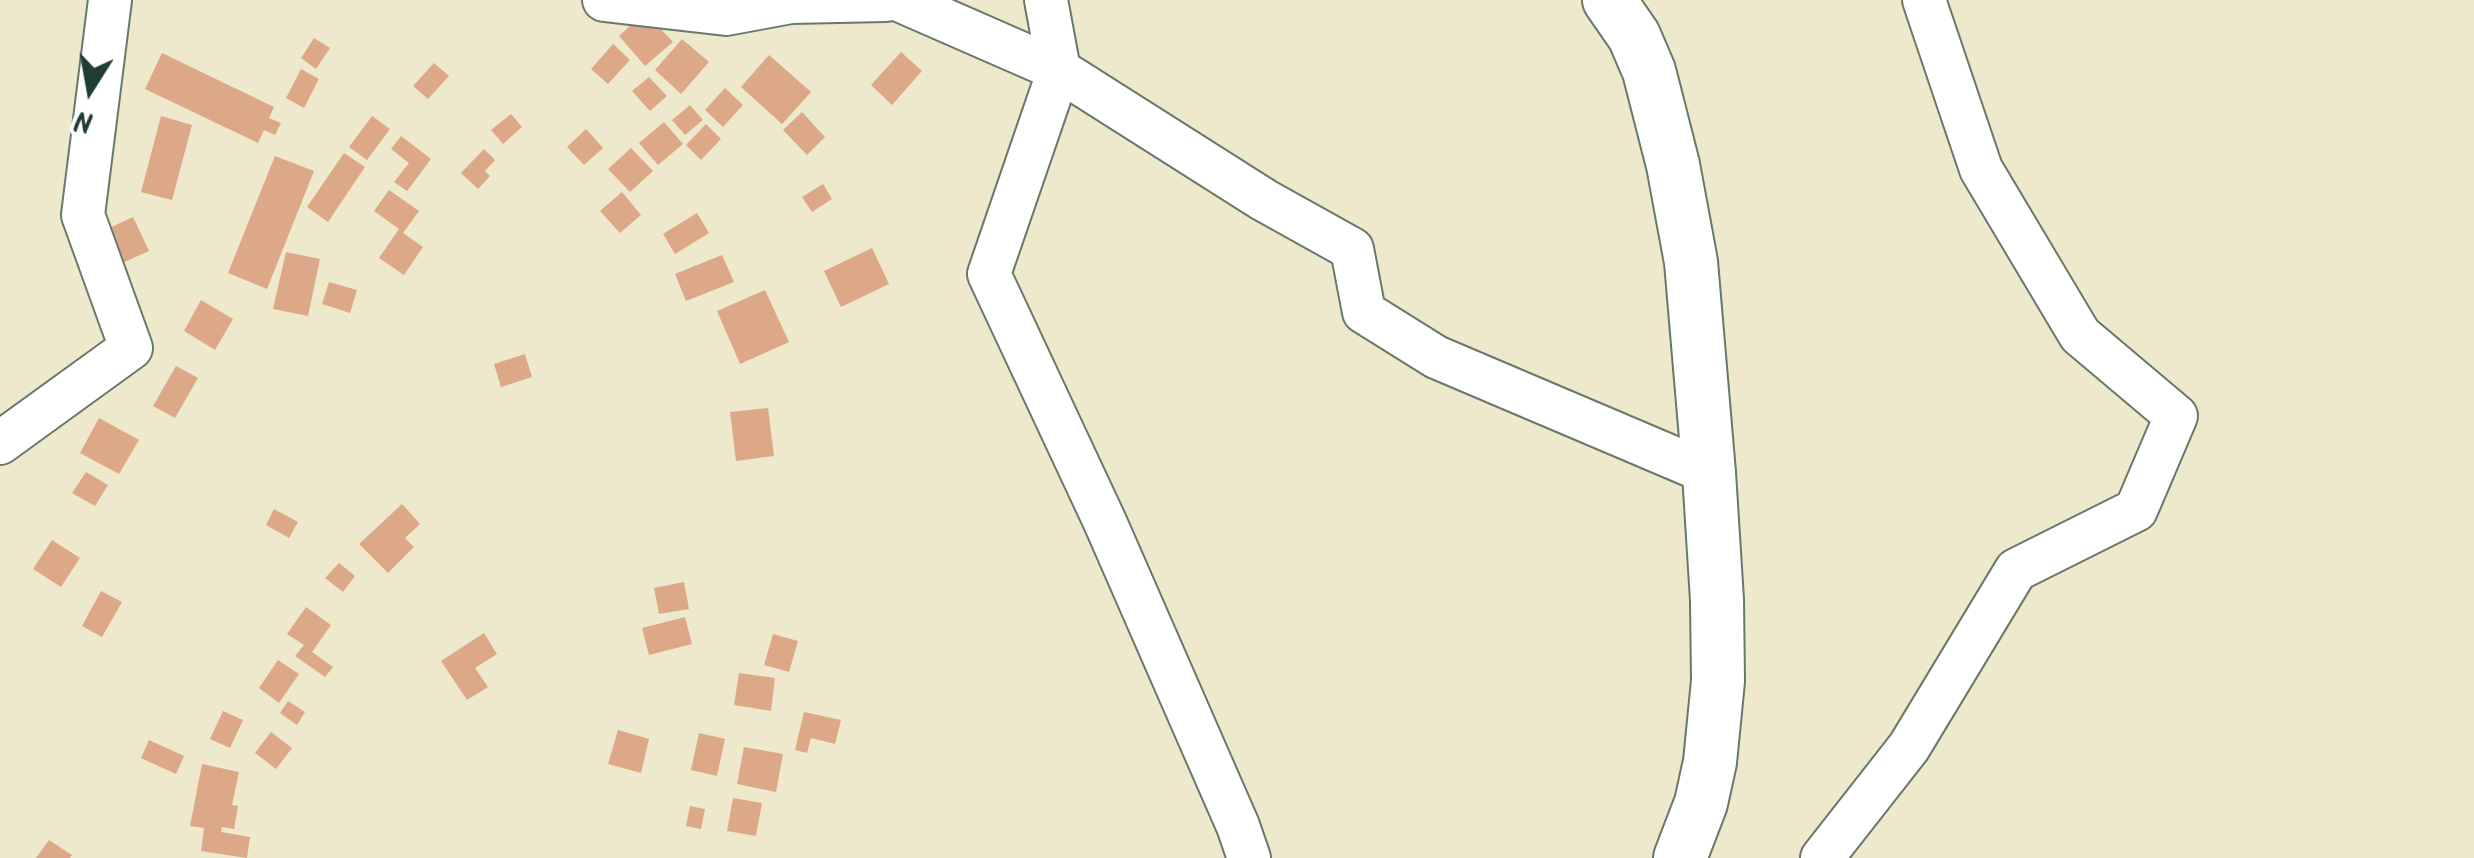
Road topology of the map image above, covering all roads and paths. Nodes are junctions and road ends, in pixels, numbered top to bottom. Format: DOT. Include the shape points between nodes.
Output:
graph roads {
  1 [pos="110,0"];
  2 [pos="604,0"];
  3 [pos="886,0"];
  4 [pos="899,0"];
  5 [pos="1046,0"];
  6 [pos="1609,0"];
  7 [pos="1924,0"];
  8 [pos="1059,70"];
  9 [pos="0,443"];
  10 [pos="1709,473"];
  11 [pos="1249,858"];
  12 [pos="1680,858"];
  13 [pos="1822,858"];
  1 -- 9 [label="street" via="83,215 131,348"];
  2 -- 3 [label="street" via="726,14 791,2"];
  4 -- 8 [label="street"];
  5 -- 8 [label="street"];
  6 -- 10 [label="street" via="1649,71 1674,165 1691,262"];
  7 -- 13 [label="street" via="1981,169 2080,335 2176,416 2136,510 2016,570 1909,747"];
  8 -- 10 [label="street" via="1352,250 1364,312 1436,358"];
  8 -- 11 [label="street" via="990,274"];
  10 -- 12 [label="street" via="1718,681 1710,762"];
}
